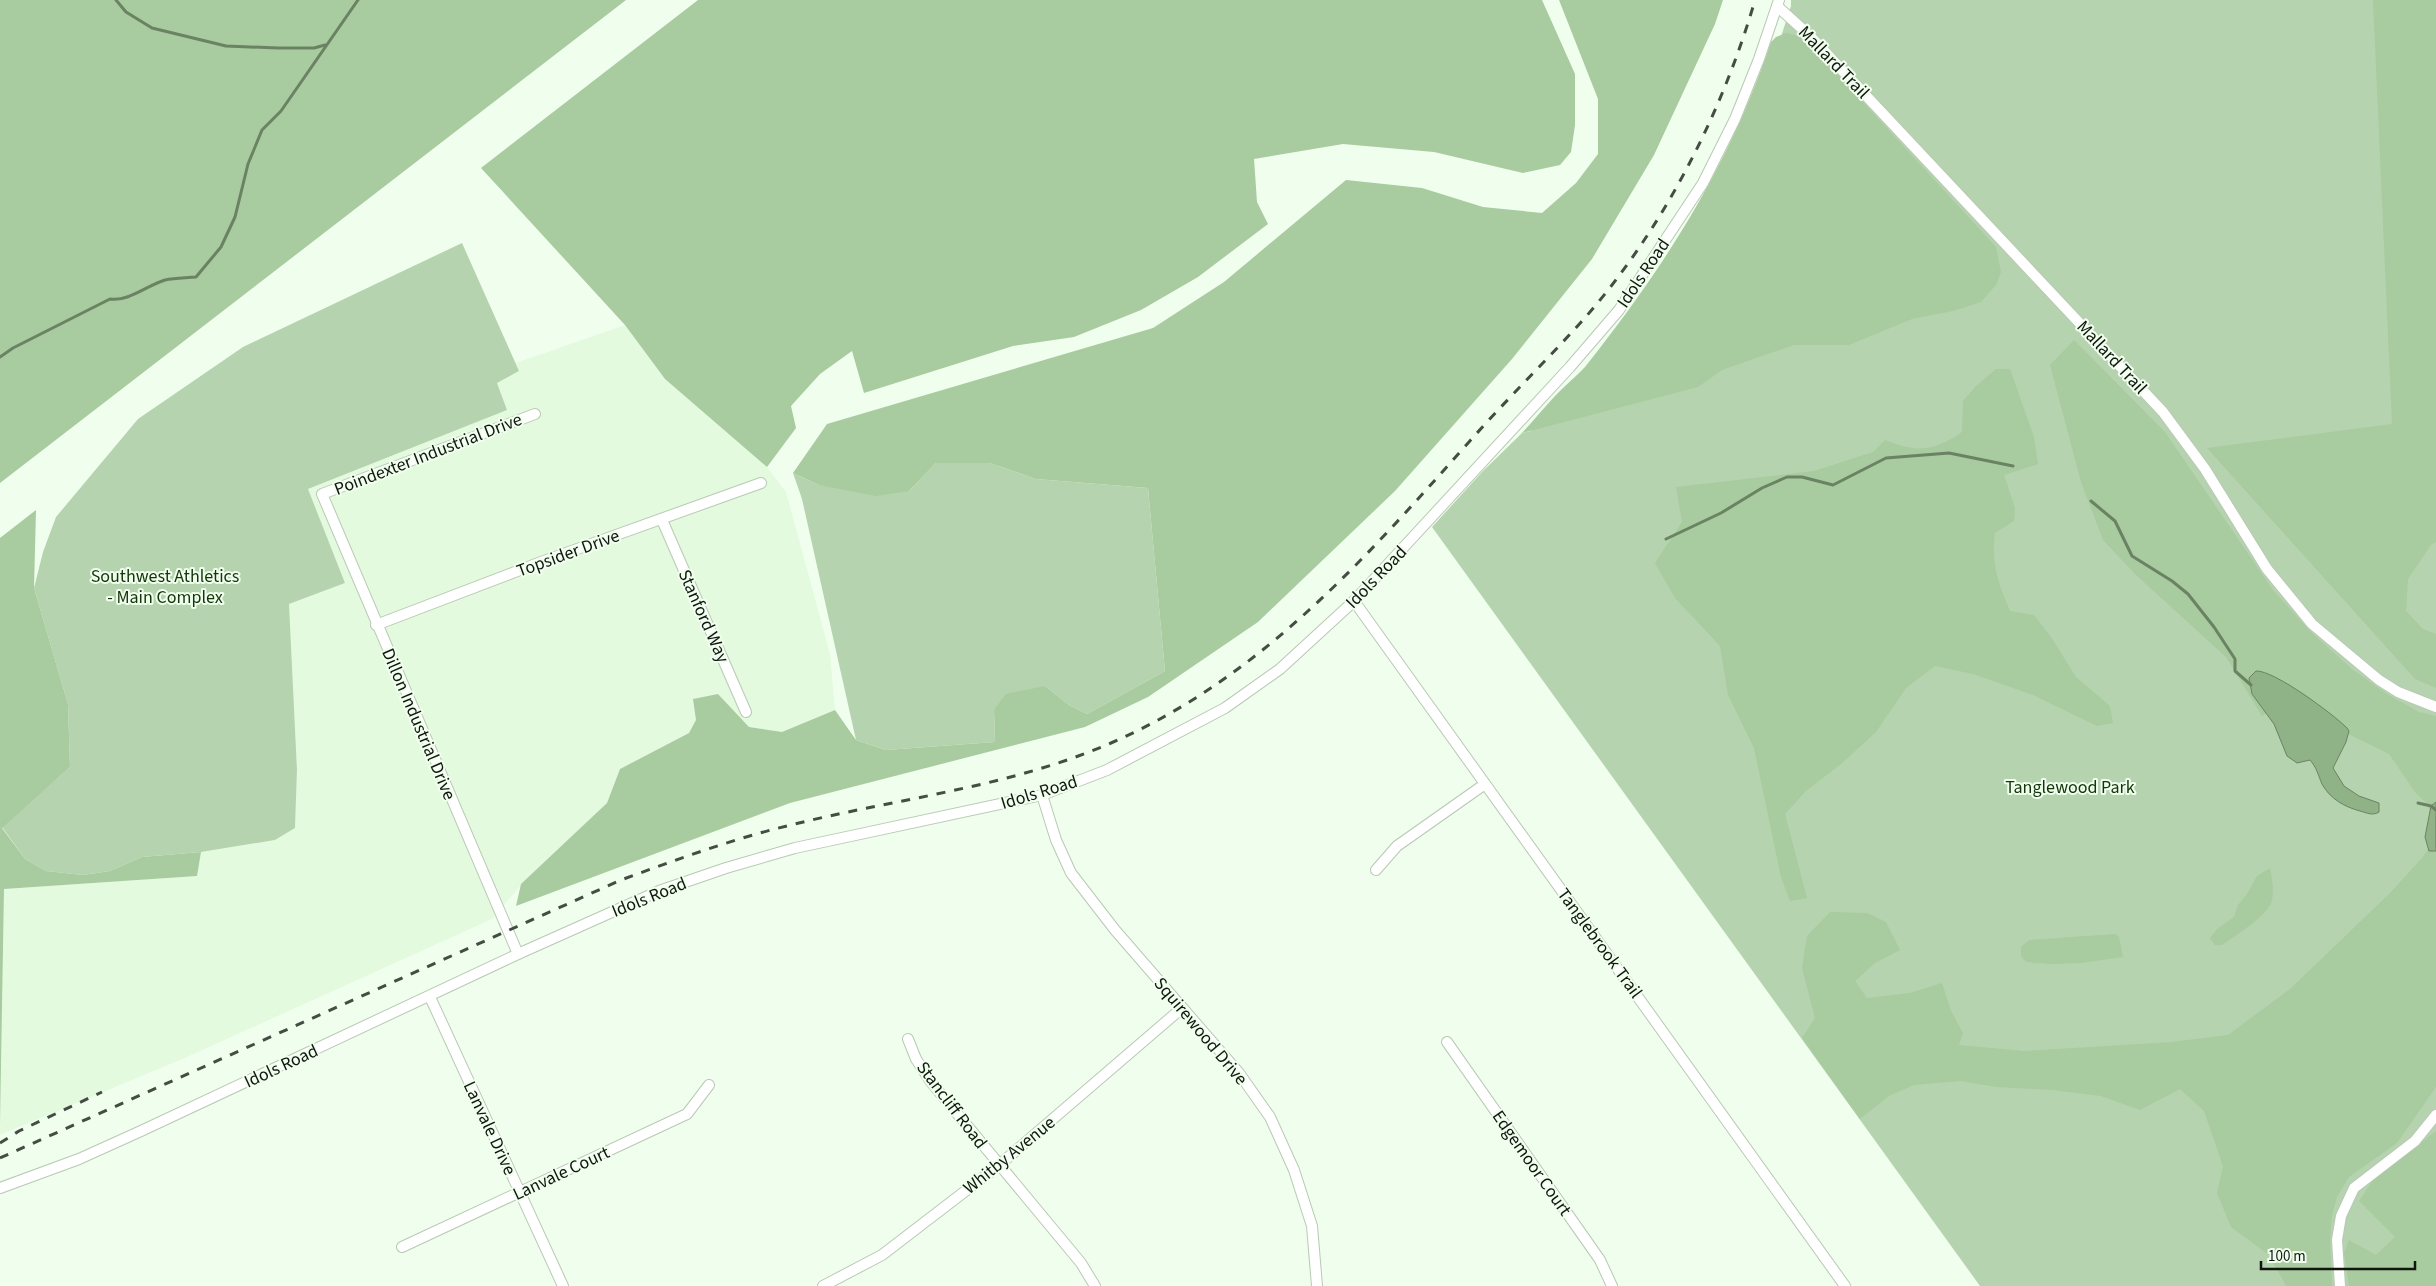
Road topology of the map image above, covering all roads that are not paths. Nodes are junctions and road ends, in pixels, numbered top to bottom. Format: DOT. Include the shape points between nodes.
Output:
graph roads {
  1 [pos="1778,3"];
  2 [pos="535,414"];
  3 [pos="761,483"];
  4 [pos="322,494"];
  5 [pos="662,520"];
  6 [pos="1354,600"];
  7 [pos="376,625"];
  8 [pos="2436,707"];
  9 [pos="746,712"];
  10 [pos="1485,784"];
  11 [pos="1042,795"];
  12 [pos="1376,870"];
  13 [pos="518,954"];
  14 [pos="430,997"];
  15 [pos="1182,1008"];
  16 [pos="908,1039"];
  17 [pos="1447,1042"];
  18 [pos="708,1085"];
  19 [pos="2436,1114"];
  20 [pos="998,1166"];
  21 [pos="0,1188"];
  22 [pos="520,1192"];
  23 [pos="402,1247"];
  24 [pos="563,1286"];
  25 [pos="824,1286"];
  26 [pos="1095,1286"];
  27 [pos="1317,1286"];
  28 [pos="1612,1286"];
  29 [pos="1845,1286"];
  30 [pos="2340,1286"];
  1 -- 6 [label="street, Idols Road" via="1735,118 1703,183 1619,310"];
  1 -- 8 [label="street, Mallard Trail" via="2163,412 2205,469 2267,569 2312,624 2379,680 2398,692"];
  2 -- 4 [label="street, Poindexter Industrial Drive"];
  3 -- 5 [label="street, Topsider Drive"];
  4 -- 7 [label="street, Dillon Industrial Drive"];
  5 -- 7 [label="street, Topsider Drive"];
  5 -- 9 [label="street, Stanford Way"];
  6 -- 10 [label="street, Tanglebrook Trail"];
  6 -- 11 [label="street, Idols Road" via="1280,669 1225,708 1107,770"];
  7 -- 13 [label="street, Dillon Industrial Drive"];
  10 -- 12 [label="street" via="1397,846"];
  10 -- 29 [label="street, Tanglebrook Trail"];
  11 -- 13 [label="street, Idols Road" via="795,848 726,868 659,891"];
  11 -- 15 [label="street, Squirewood Drive" via="1056,840 1071,873"];
  13 -- 14 [label="street, Idols Road"];
  14 -- 21 [label="street, Idols Road" via="136,1134"];
  14 -- 22 [label="street, Lanvale Drive"];
  15 -- 20 [label="street, Whitby Avenue"];
  15 -- 27 [label="street, Squirewood Drive" via="1239,1073 1270,1117 1294,1170 1312,1226"];
  16 -- 20 [label="street, Stancliff Road" via="916,1059 932,1082"];
  17 -- 28 [label="street, Edgemoor Court" via="1600,1260"];
  18 -- 22 [label="street, Lanvale Court" via="687,1114"];
  19 -- 30 [label="street" via="2415,1141 2367,1176 2347,1200 2337,1240"];
  20 -- 25 [label="street, Whitby Avenue" via="882,1255"];
  20 -- 26 [label="street, Stancliff Road" via="1081,1263"];
  22 -- 23 [label="street, Lanvale Court"];
  22 -- 24 [label="street, Lanvale Drive"];
}
